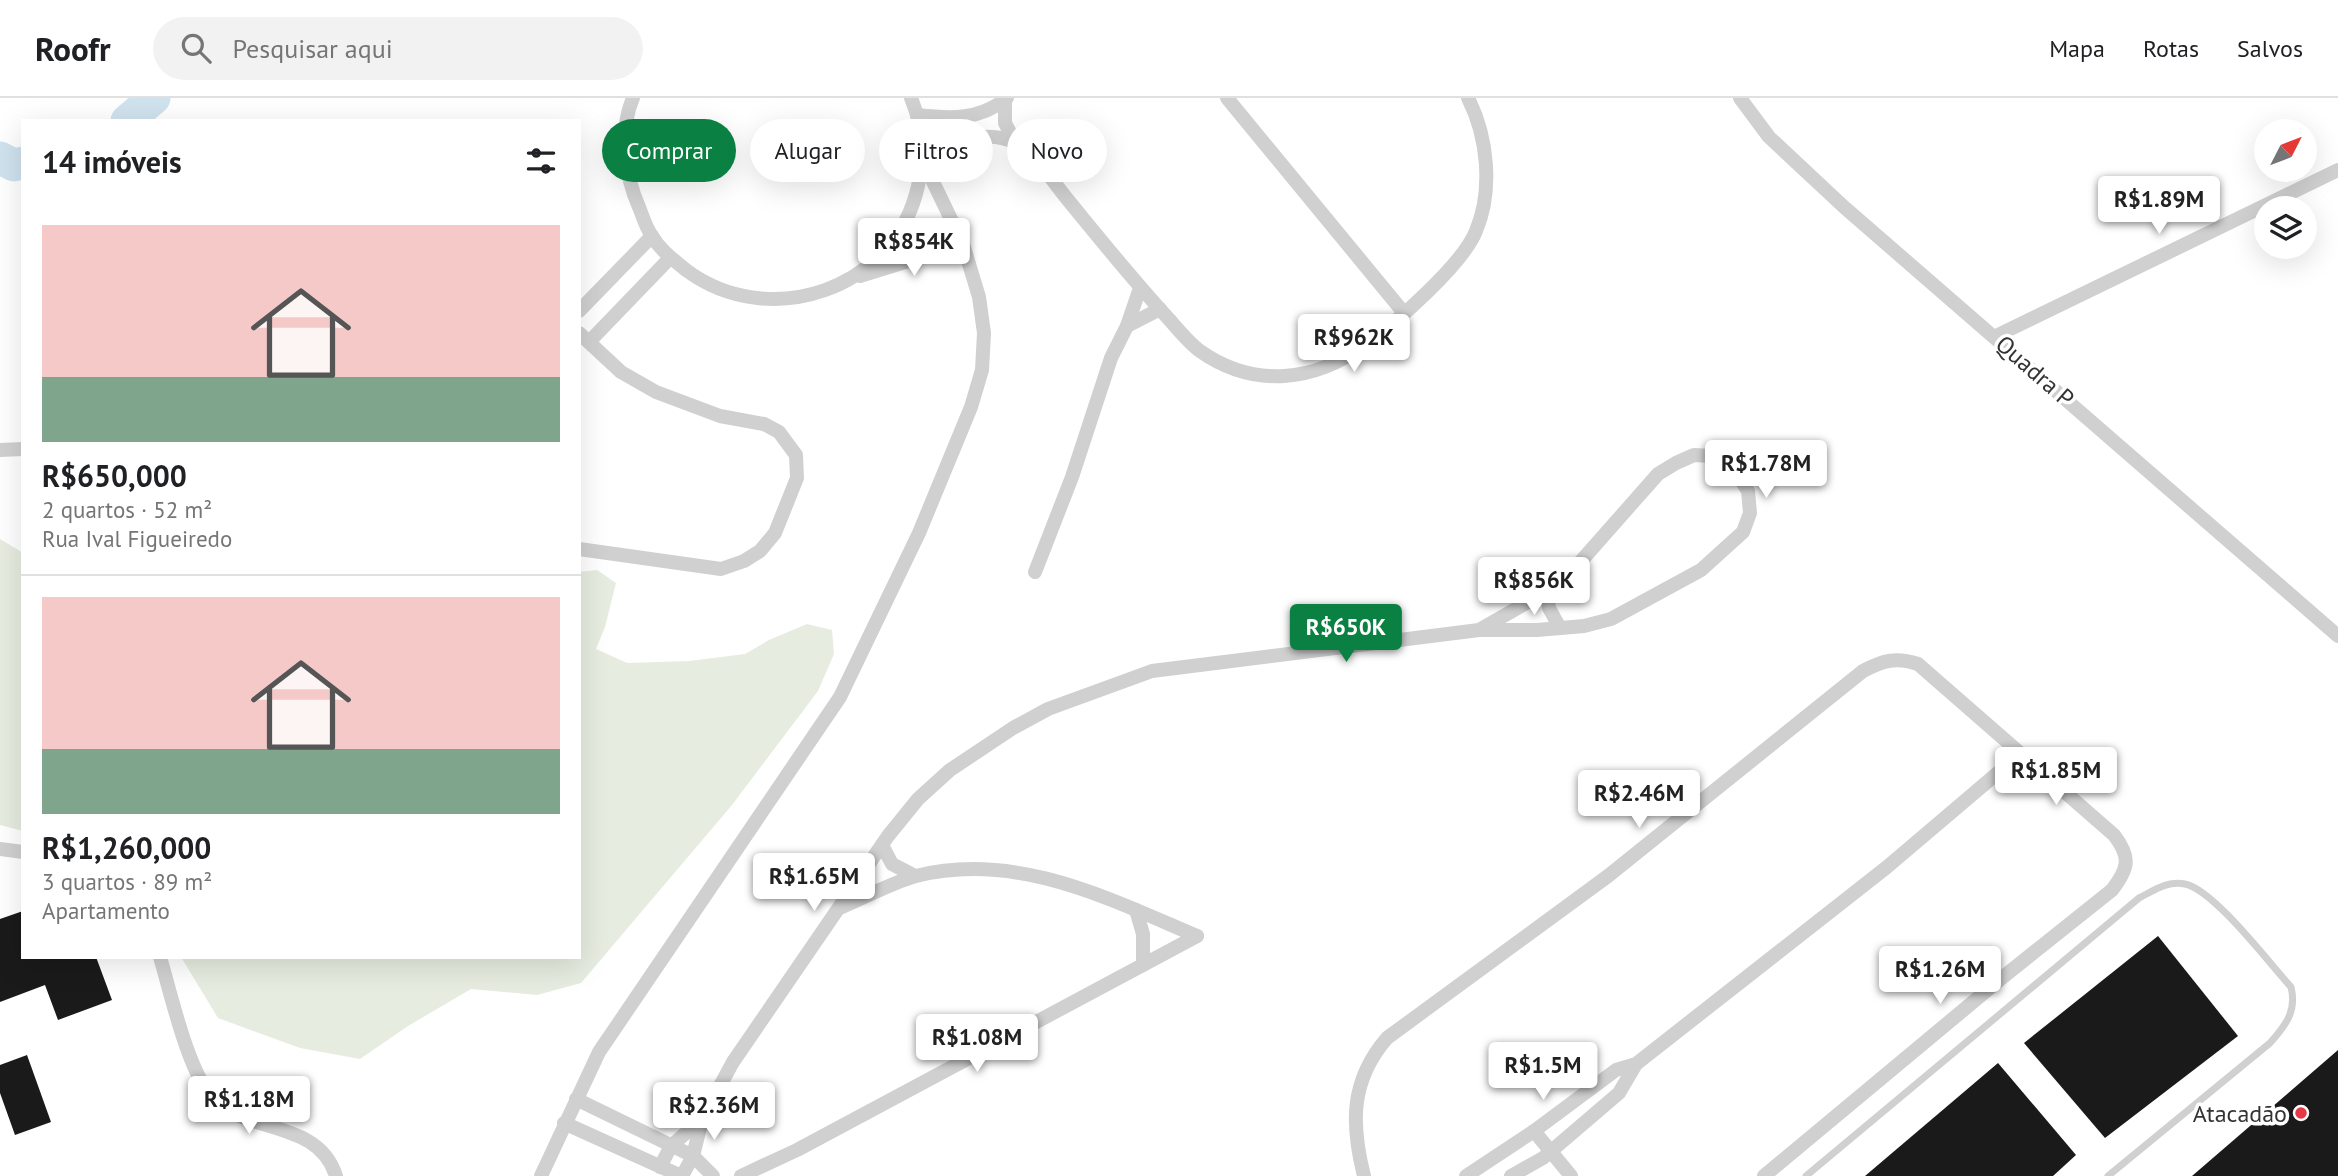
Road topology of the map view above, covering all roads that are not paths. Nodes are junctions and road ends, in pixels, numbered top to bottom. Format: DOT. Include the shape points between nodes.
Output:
graph roads {
  1 [pos="911,98"];
  2 [pos="1227,98"];
  3 [pos="1468,98"];
  4 [pos="1740,98"];
  5 [pos="631,99"];
  6 [pos="1006,99"];
  7 [pos="918,115"];
  8 [pos="918,119"];
  9 [pos="1007,127"];
  10 [pos="2338,170"];
  11 [pos="917,182"];
  12 [pos="934,182"];
  13 [pos="1054,182"];
  14 [pos="652,236"];
  15 [pos="963,244"];
  16 [pos="670,258"];
  17 [pos="855,277"];
  18 [pos="1140,288"];
  19 [pos="581,309"];
  20 [pos="1160,309"];
  21 [pos="1404,313"];
  22 [pos="1127,326"];
  23 [pos="1996,336"];
  24 [pos="584,338"];
  25 [pos="21,449"];
  26 [pos="0,450"];
  27 [pos="581,549"];
  28 [pos="1035,572"];
  29 [pos="1546,591"];
  30 [pos="1560,628"];
  31 [pos="1479,630"];
  32 [pos="2338,636"];
  33 [pos="2020,754"];
  34 [pos="882,845"];
  35 [pos="0,849"];
  36 [pos="21,852"];
  37 [pos="915,876"];
  38 [pos="842,907"];
  39 [pos="1136,910"];
  40 [pos="161,959"];
  41 [pos="1143,965"];
  42 [pos="1636,1063"];
  43 [pos="576,1099"];
  44 [pos="702,1119"];
  45 [pos="565,1124"];
  46 [pos="1534,1131"];
  47 [pos="671,1146"];
  48 [pos="1550,1152"];
  49 [pos="693,1156"];
  50 [pos="660,1167"];
  51 [pos="336,1176"];
  52 [pos="541,1176"];
  53 [pos="682,1176"];
  54 [pos="713,1176"];
  55 [pos="741,1176"];
  56 [pos="1364,1176"];
  57 [pos="1466,1176"];
  58 [pos="1511,1176"];
  59 [pos="1571,1176"];
  60 [pos="1764,1176"];
  61 [pos="1806,1176"];
  62 [pos="2108,1176"];
  1 -- 7 [label="street"];
  2 -- 21 [label="street"];
  3 -- 21 [label="street" via="1480,127 1486,171 1486,199 1476,233"];
  4 -- 23 [label="street, Quadra P" via="1788,155"];
  5 -- 14 [label="street" via="626,141 630,188"];
  6 -- 7 [label="street" via="962,118"];
  6 -- 9 [label="street"];
  7 -- 8 [label="street"];
  10 -- 23 [label="street"];
  11 -- 17 [label="street" via="913,207 890,247"];
  12 -- 15 [label="street"];
  13 -- 18 [label="street"];
  14 -- 16 [label="street"];
  14 -- 19 [label="street"];
  15 -- 17 [label="street"];
  15 -- 43 [label="street" via="979,296 982,370 919,533 840,697 606,1041"];
  16 -- 17 [label="street" via="702,282 740,296 780,301 819,294"];
  16 -- 24 [label="street"];
  18 -- 20 [label="street"];
  18 -- 22 [label="street"];
  20 -- 21 [label="street" via="1199,350 1263,378 1321,369 1349,357"];
  20 -- 22 [label="street"];
  22 -- 28 [label="street" via="1111,358"];
  23 -- 32 [label="street, Quadra P"];
  24 -- 27 [label="street" via="621,372 656,392 779,432 796,455 797,478 775,533 760,551 721,569"];
  25 -- 26 [label="street"];
  29 -- 30 [label="street"];
  29 -- 30 [label="street" via="1604,538 1658,474 1676,463 1694,455 1712,456 1737,474 1748,491 1750,513 1744,532 1702,569 1611,619"];
  29 -- 31 [label="street"];
  30 -- 31 [label="street"];
  31 -- 34 [label="street" via="1152,671 1048,709 977,751 918,799"];
  33 -- 42 [label="street" via="1887,867"];
  33 -- 56 [label="street" via="1918,663 1885,659 1863,671 1608,876 1387,1038 1361,1083 1354,1114 1354,1136"];
  33 -- 60 [label="street" via="2114,835 2125,850 2125,874 2112,890"];
  34 -- 37 [label="street" via="892,864"];
  34 -- 38 [label="street"];
  35 -- 36 [label="street"];
  37 -- 38 [label="street"];
  37 -- 39 [label="street" via="975,868 1021,871"];
  38 -- 44 [label="street" via="733,1062"];
  39 -- 41 [label="street" via="1143,934"];
  39 -- 41 [label="street" via="1197,936"];
  40 -- 51 [label="street" via="197,1074 213,1098 229,1110 290,1131 315,1145"];
  41 -- 55 [label="street"];
  42 -- 46 [label="street" via="1616,1070"];
  42 -- 48 [label="street" via="1619,1093"];
  43 -- 45 [label="street"];
  43 -- 47 [label="street"];
  44 -- 47 [label="street"];
  44 -- 49 [label="street"];
  45 -- 50 [label="street"];
  45 -- 52 [label="street"];
  46 -- 48 [label="street"];
  46 -- 57 [label="street"];
  47 -- 49 [label="street"];
  47 -- 50 [label="street"];
  48 -- 58 [label="street"];
  48 -- 59 [label="street"];
  49 -- 53 [label="street"];
  49 -- 54 [label="street"];
  50 -- 53 [label="street"];
  61 -- 62 [label="lane" via="2139,898 2166,884 2185,884 2208,895 2291,987 2295,1002 2288,1023 2270,1043"];
}
